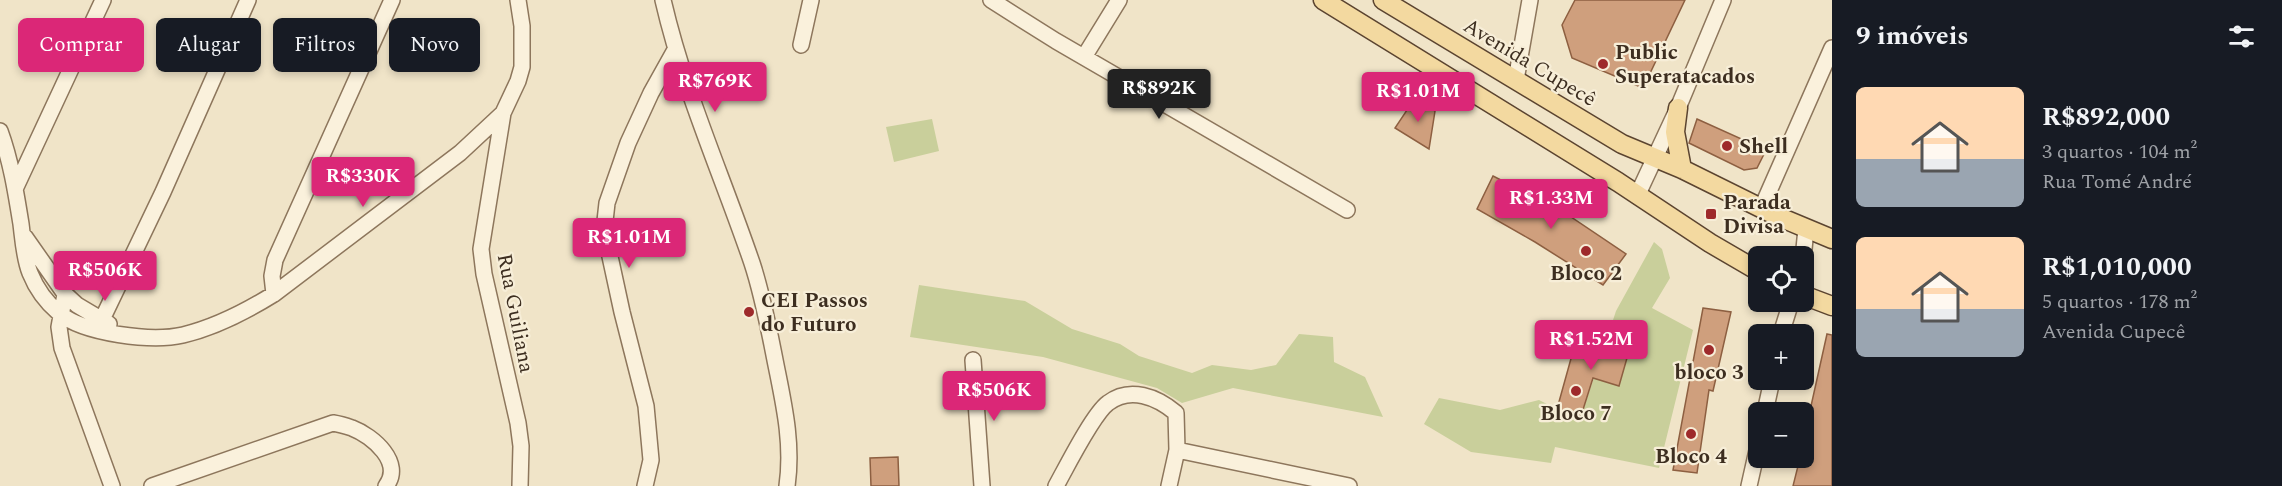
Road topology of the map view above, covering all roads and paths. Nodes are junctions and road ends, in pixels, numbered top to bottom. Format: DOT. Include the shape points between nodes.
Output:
graph roads {
  1 [pos="103,0"];
  2 [pos="248,0"];
  3 [pos="392,0"];
  4 [pos="518,0"];
  5 [pos="663,0"];
  6 [pos="811,0"];
  7 [pos="991,0"];
  8 [pos="1119,0"];
  9 [pos="1323,0"];
  10 [pos="1383,0"];
  11 [pos="1530,0"];
  12 [pos="1723,0"];
  13 [pos="801,45"];
  14 [pos="1832,48"];
  15 [pos="675,50"];
  16 [pos="1084,57"];
  17 [pos="1516,80"];
  18 [pos="1678,108"];
  19 [pos="502,113"];
  20 [pos="0,130"];
  21 [pos="1656,159"];
  22 [pos="1682,169"];
  23 [pos="15,189"];
  24 [pos="1637,196"];
  25 [pos="1762,207"];
  26 [pos="1347,210"];
  27 [pos="1806,229"];
  28 [pos="22,233"];
  29 [pos="1832,239"];
  30 [pos="1804,246"];
  31 [pos="1748,265"];
  32 [pos="65,294"];
  33 [pos="274,294"];
  34 [pos="1814,299"];
  35 [pos="1832,306"];
  36 [pos="61,315"];
  37 [pos="99,324"];
  38 [pos="974,360"];
  39 [pos="1178,450"];
  40 [pos="1753,468"];
  41 [pos="1300,482"];
  42 [pos="112,486"];
  43 [pos="152,486"];
  44 [pos="386,486"];
  45 [pos="520,486"];
  46 [pos="645,486"];
  47 [pos="787,486"];
  48 [pos="982,486"];
  49 [pos="1056,486"];
  50 [pos="1169,486"];
  51 [pos="1349,486"];
  52 [pos="1749,486"];
  1 -- 23 [label="street"];
  2 -- 37 [label="street"];
  3 -- 33 [label="street" via="275,260"];
  4 -- 19 [label="street" via="522,67"];
  5 -- 15 [label="street"];
  6 -- 13 [label="street"];
  7 -- 16 [label="street"];
  8 -- 16 [label="street"];
  9 -- 24 [label="main road"];
  10 -- 17 [label="main road, Avenida Cupecê"];
  11 -- 17 [label="street"];
  12 -- 18 [label="street"];
  14 -- 25 [label="street"];
  15 -- 46 [label="street" via="624,153 605,221 622,312 646,406 651,460"];
  15 -- 47 [label="street" via="763,302 786,412 790,464"];
  16 -- 26 [label="street"];
  17 -- 21 [label="main road, Avenida Cupecê" via="1622,144"];
  18 -- 21 [label="street"];
  18 -- 22 [label="main road" via="1675,132"];
  19 -- 33 [label="street" via="460,153"];
  19 -- 45 [label="street, Rua Guiliana" via="482,249 519,434"];
  20 -- 23 [label="street"];
  21 -- 22 [label="main road, Avenida Cupecê"];
  21 -- 24 [label="street"];
  22 -- 25 [label="main road, Avenida Cupecê"];
  23 -- 28 [label="street"];
  24 -- 31 [label="main road"];
  25 -- 27 [label="main road, Avenida Cupecê"];
  27 -- 29 [label="main road, Avenida Cupecê"];
  27 -- 30 [label="street"];
  28 -- 32 [label="street"];
  28 -- 36 [label="street" via="30,273 44,298"];
  32 -- 36 [label="street"];
  32 -- 37 [label="street"];
  33 -- 37 [label="street" via="246,311 179,336 127,334"];
  34 -- 35 [label="main road"];
  36 -- 37 [label="street"];
  36 -- 42 [label="street" via="62,348"];
  38 -- 48 [label="street"];
  39 -- 41 [label="street"];
  39 -- 49 [label="street" via="1176,413 1149,396 1133,394 1119,398 1107,403 1097,416"];
  39 -- 50 [label="street"];
  40 -- 52 [label="street"];
  41 -- 51 [label="street"];
  43 -- 44 [label="street" via="333,423 353,428 389,458 392,472"];
}
